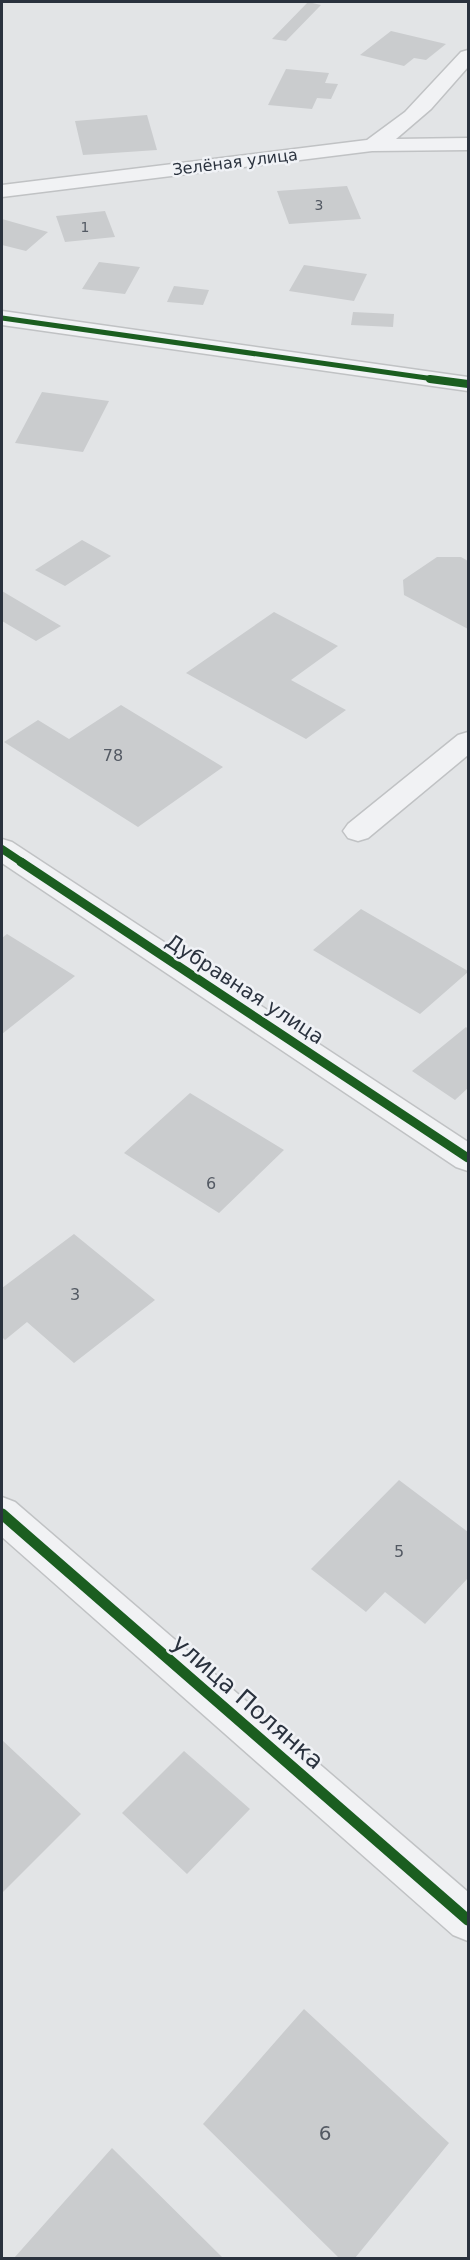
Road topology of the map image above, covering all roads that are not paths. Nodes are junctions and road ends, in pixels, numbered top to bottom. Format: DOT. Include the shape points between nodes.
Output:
graph roads {
  1 [pos="468,56"];
  2 [pos="468,144"];
  3 [pos="372,145"];
  4 [pos="2,191"];
  5 [pos="2,318"];
  6 [pos="468,384"];
  7 [pos="468,741"];
  8 [pos="358,831"];
  9 [pos="2,849"];
  10 [pos="468,1158"];
  11 [pos="2,1514"];
  12 [pos="468,1920"];
  1 -- 3 [label="street" via="395,132"];
  2 -- 3 [label="street, Зелёная улица"];
  3 -- 4 [label="street, Зелёная улица"];
  5 -- 6 [label="street"];
  7 -- 8 [label="street"];
  9 -- 10 [label="street, Дубравная улица"];
  11 -- 12 [label="street, улица Полянка"];
}
